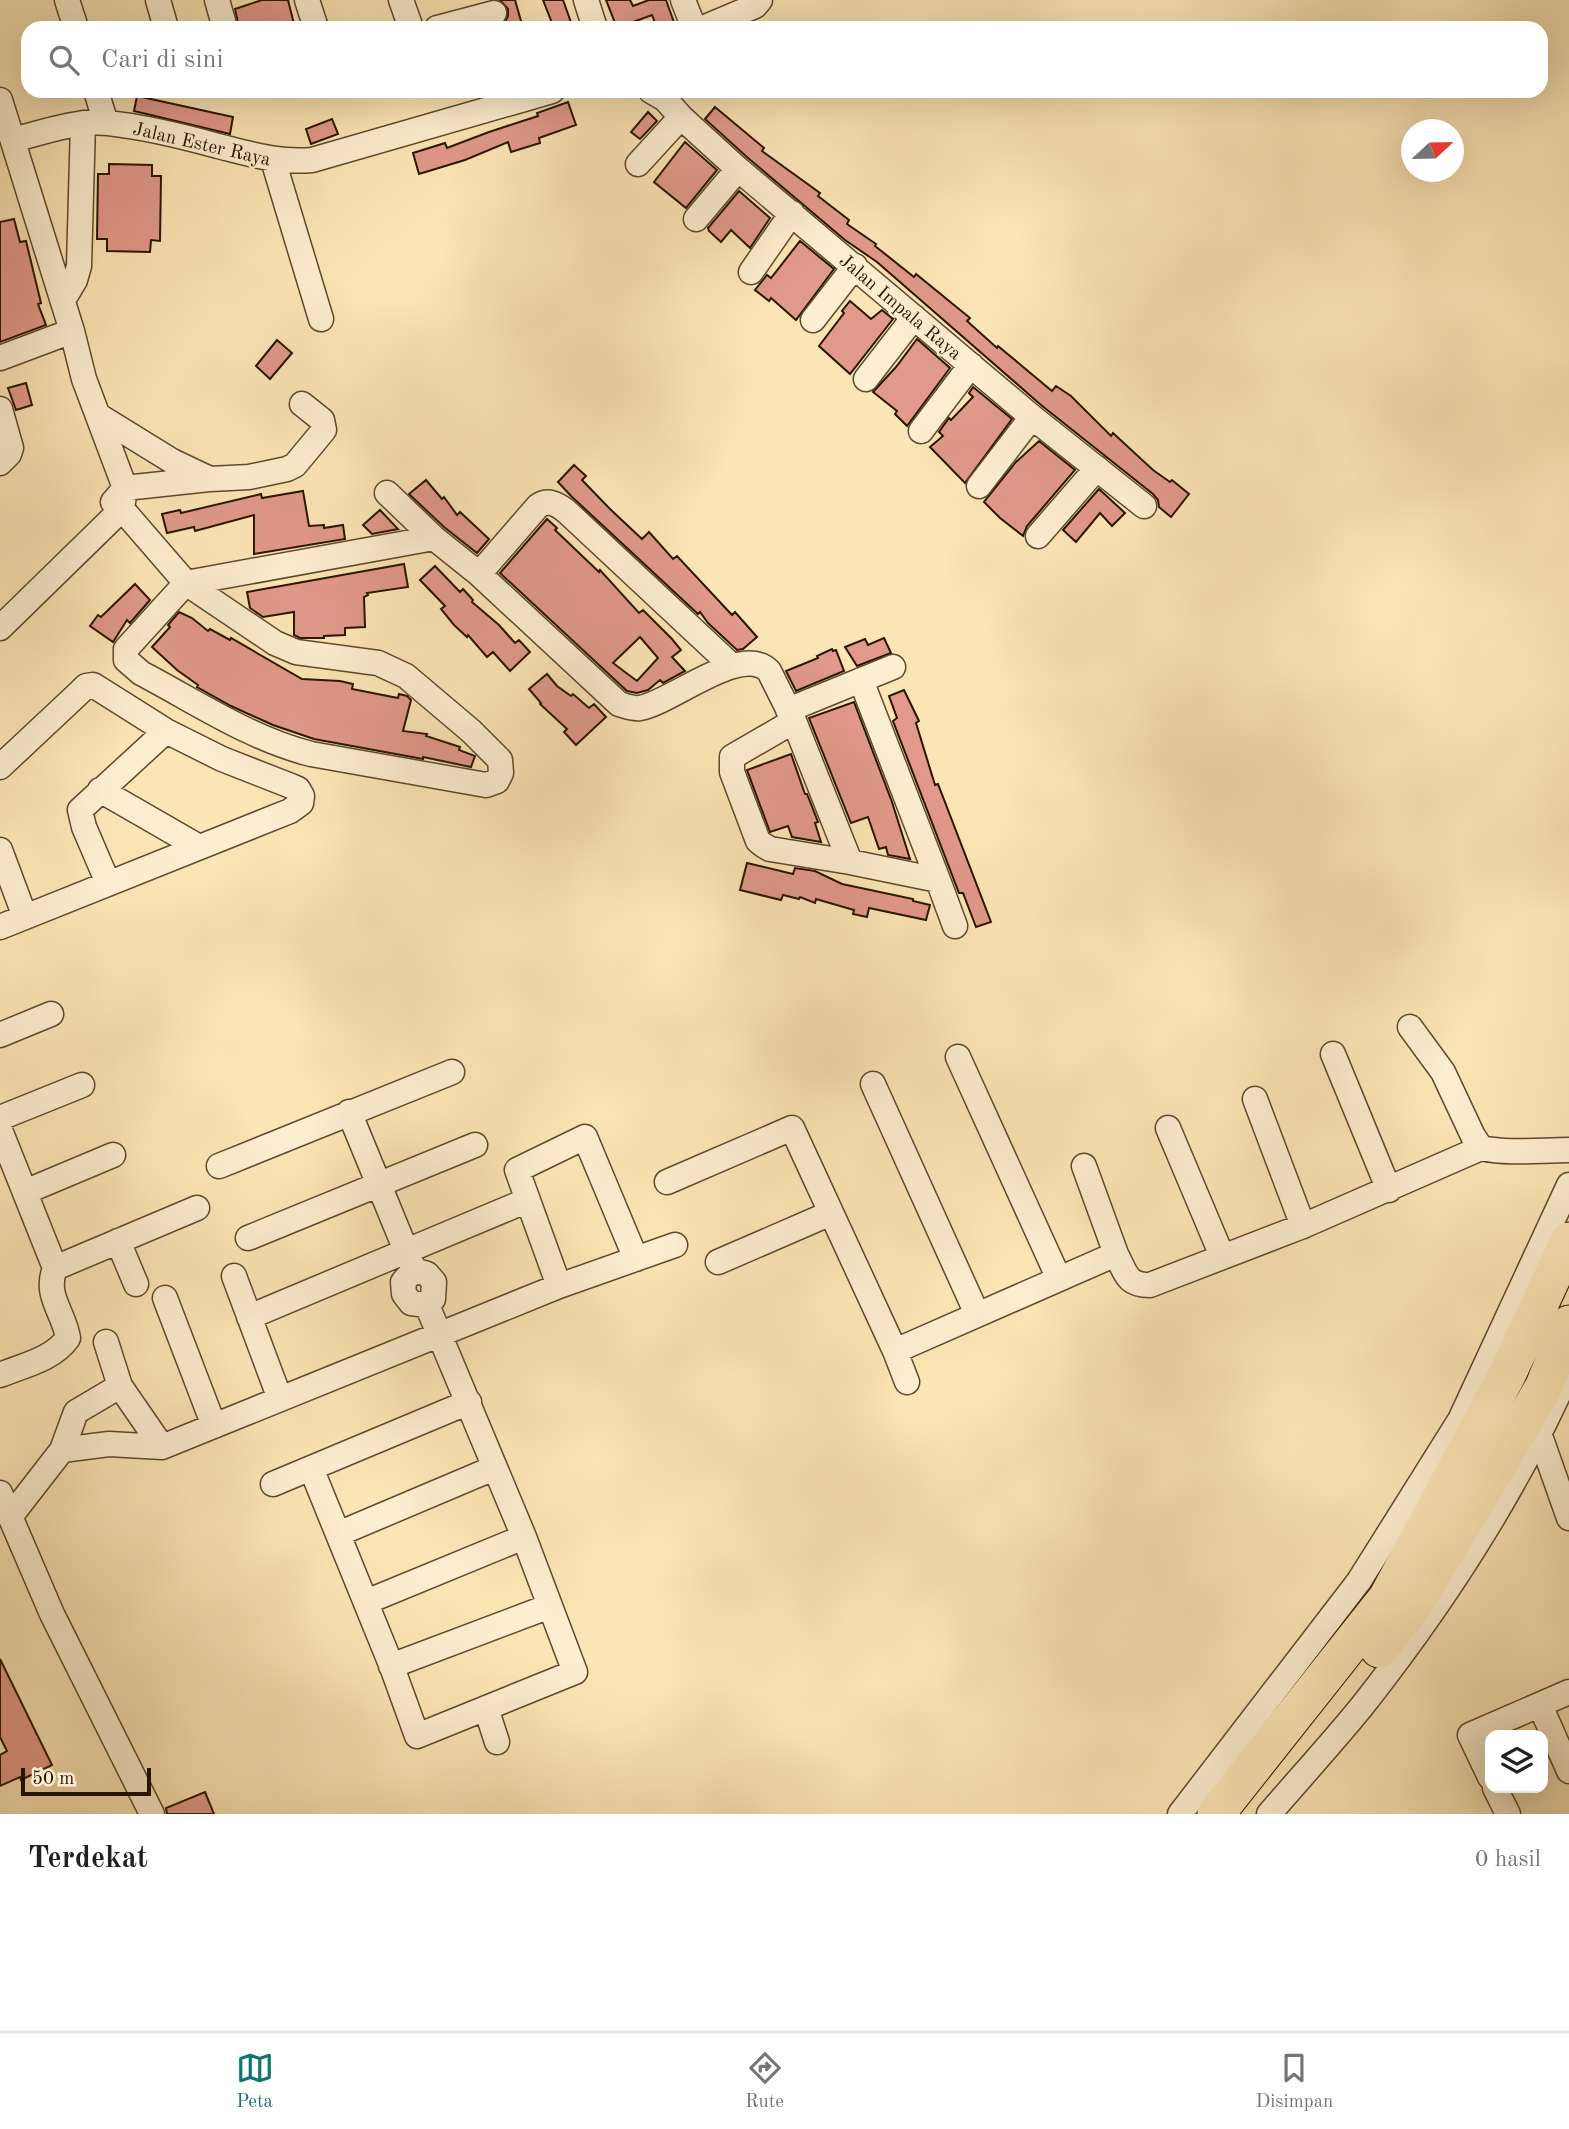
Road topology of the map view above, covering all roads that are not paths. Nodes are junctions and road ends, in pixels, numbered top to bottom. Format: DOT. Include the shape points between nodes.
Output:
graph roads {
  1 [pos="66,0"];
  2 [pos="158,0"];
  3 [pos="217,0"];
  4 [pos="307,0"];
  5 [pos="401,0"];
  6 [pos="586,0"];
  7 [pos="682,0"];
  8 [pos="760,0"];
  9 [pos="494,14"];
  10 [pos="74,21"];
  11 [pos="164,21"];
  12 [pos="223,21"];
  13 [pos="314,21"];
  14 [pos="408,21"];
  15 [pos="466,21"];
  16 [pos="593,21"];
  17 [pos="691,21"];
  18 [pos="720,21"];
  19 [pos="96,98"];
  20 [pos="511,98"];
  21 [pos="0,100"];
  22 [pos="666,102"];
  23 [pos="95,123"];
  24 [pos="13,140"];
  25 [pos="273,160"];
  26 [pos="638,164"];
  27 [pos="738,169"];
  28 [pos="792,213"];
  29 [pos="696,219"];
  30 [pos="855,266"];
  31 [pos="751,272"];
  32 [pos="63,300"];
  33 [pos="915,317"];
  34 [pos="321,319"];
  35 [pos="813,320"];
  36 [pos="72,331"];
  37 [pos="0,358"];
  38 [pos="971,365"];
  39 [pos="866,379"];
  40 [pos="302,404"];
  41 [pos="0,409"];
  42 [pos="99,416"];
  43 [pos="1032,417"];
  44 [pos="920,431"];
  45 [pos="0,463"];
  46 [pos="1097,468"];
  47 [pos="210,479"];
  48 [pos="979,486"];
  49 [pos="387,493"];
  50 [pos="120,500"];
  51 [pos="1144,506"];
  52 [pos="1038,536"];
  53 [pos="434,538"];
  54 [pos="479,574"];
  55 [pos="186,583"];
  56 [pos="29,588"];
  57 [pos="0,609"];
  58 [pos="0,628"];
  59 [pos="732,666"];
  60 [pos="893,667"];
  61 [pos="861,680"];
  62 [pos="791,716"];
  63 [pos="166,731"];
  64 [pos="0,766"];
  65 [pos="100,790"];
  66 [pos="199,847"];
  67 [pos="0,850"];
  68 [pos="850,862"];
  69 [pos="938,880"];
  70 [pos="108,883"];
  71 [pos="25,916"];
  72 [pos="955,926"];
  73 [pos="0,927"];
  74 [pos="51,1014"];
  75 [pos="1410,1027"];
  76 [pos="0,1035"];
  77 [pos="1333,1054"];
  78 [pos="958,1057"];
  79 [pos="452,1072"];
  80 [pos="873,1084"];
  81 [pos="82,1085"];
  82 [pos="1255,1099"];
  83 [pos="349,1112"];
  84 [pos="0,1118"];
  85 [pos="1168,1128"];
  86 [pos="0,1130"];
  87 [pos="475,1145"];
  88 [pos="1481,1148"];
  89 [pos="1569,1150"];
  90 [pos="113,1155"];
  91 [pos="219,1166"];
  92 [pos="1084,1166"];
  93 [pos="667,1182"];
  94 [pos="380,1183"];
  95 [pos="1569,1185"];
  96 [pos="1389,1189"];
  97 [pos="25,1192"];
  98 [pos="528,1200"];
  99 [pos="197,1208"];
  100 [pos="831,1213"];
  101 [pos="1303,1226"];
  102 [pos="248,1238"];
  103 [pos="118,1241"];
  104 [pos="1569,1241"];
  105 [pos="675,1245"];
  106 [pos="1116,1254"];
  107 [pos="1222,1256"];
  108 [pos="636,1259"];
  109 [pos="411,1261"];
  110 [pos="718,1262"];
  111 [pos="55,1268"];
  112 [pos="234,1276"];
  113 [pos="1059,1279"];
  114 [pos="136,1284"];
  115 [pos="559,1286"];
  116 [pos="165,1298"];
  117 [pos="977,1314"];
  118 [pos="248,1317"];
  119 [pos="1569,1324"];
  120 [pos="440,1334"];
  121 [pos="106,1342"];
  122 [pos="895,1350"];
  123 [pos="1569,1370"];
  124 [pos="0,1375"];
  125 [pos="907,1382"];
  126 [pos="120,1386"];
  127 [pos="280,1399"];
  128 [pos="469,1402"];
  129 [pos="214,1426"];
  130 [pos="1539,1433"];
  131 [pos="162,1447"];
  132 [pos="62,1450"];
  133 [pos="311,1468"];
  134 [pos="494,1468"];
  135 [pos="273,1484"];
  136 [pos="0,1493"];
  137 [pos="10,1517"];
  138 [pos="1569,1518"];
  139 [pos="338,1534"];
  140 [pos="524,1537"];
  141 [pos="366,1601"];
  142 [pos="550,1606"];
  143 [pos="391,1666"];
  144 [pos="1569,1692"];
  145 [pos="1540,1705"];
  146 [pos="486,1708"];
  147 [pos="497,1742"];
  148 [pos="1485,1766"];
  149 [pos="1569,1771"];
  150 [pos="1498,1793"];
  151 [pos="152,1814"];
  152 [pos="1180,1814"];
  153 [pos="1216,1814"];
  154 [pos="1248,1814"];
  155 [pos="1269,1814"];
  156 [pos="1508,1814"];
  1 -- 10 [label="street"];
  2 -- 11 [label="street"];
  3 -- 12 [label="street"];
  4 -- 13 [label="street"];
  5 -- 14 [label="street"];
  6 -- 16 [label="street"];
  7 -- 17 [label="street"];
  8 -- 18 [label="street"];
  9 -- 15 [label="street"];
  19 -- 23 [label="street"];
  20 -- 25 [label="street, Jalan Ester Raya" via="312,160"];
  21 -- 24 [label="street"];
  22 -- 26 [label="street"];
  22 -- 27 [label="street, Jalan Impala Raya"];
  23 -- 24 [label="street, Jalan Ester Raya"];
  23 -- 25 [label="street, Jalan Ester Raya" via="172,134"];
  23 -- 32 [label="street" via="79,266"];
  24 -- 32 [label="street"];
  25 -- 34 [label="street"];
  27 -- 28 [label="street, Jalan Impala Raya"];
  27 -- 29 [label="street"];
  28 -- 30 [label="street, Jalan Impala Raya"];
  28 -- 31 [label="street"];
  30 -- 33 [label="street, Jalan Impala Raya"];
  30 -- 35 [label="street"];
  32 -- 36 [label="street"];
  33 -- 38 [label="street, Jalan Impala Raya"];
  33 -- 39 [label="street"];
  36 -- 37 [label="street"];
  36 -- 42 [label="street"];
  38 -- 43 [label="street, Jalan Impala Raya"];
  38 -- 44 [label="street"];
  40 -- 47 [label="street" via="322,420 324,428 295,466 249,477"];
  41 -- 45 [label="street" via="11,448"];
  42 -- 47 [label="street"];
  42 -- 50 [label="street"];
  43 -- 46 [label="street, Jalan Impala Raya"];
  43 -- 48 [label="street"];
  46 -- 51 [label="street, Jalan Impala Raya"];
  46 -- 52 [label="street"];
  47 -- 50 [label="street"];
  49 -- 53 [label="street"];
  50 -- 55 [label="street"];
  50 -- 56 [label="street"];
  53 -- 54 [label="street"];
  53 -- 55 [label="street"];
  54 -- 59 [label="street" via="619,704 630,708 649,705"];
  54 -- 59 [label="street" via="538,506 551,502"];
  55 -- 55 [label="street" via="287,648 379,663 406,676 500,760 497,781 486,785 287,748 141,673 126,660 126,649"];
  56 -- 57 [label="street"];
  56 -- 58 [label="street"];
  59 -- 62 [label="street" via="754,662 764,666"];
  60 -- 61 [label="street"];
  61 -- 62 [label="street"];
  61 -- 69 [label="street"];
  62 -- 68 [label="street"];
  62 -- 68 [label="street" via="732,757 732,772 758,841 770,849"];
  63 -- 64 [label="street" via="97,687 86,686"];
  63 -- 65 [label="street"];
  63 -- 66 [label="street" via="298,789 302,796 301,803 290,811"];
  65 -- 66 [label="street"];
  65 -- 70 [label="street" via="82,806 81,817"];
  66 -- 70 [label="street"];
  67 -- 71 [label="street"];
  68 -- 69 [label="street"];
  69 -- 72 [label="street"];
  70 -- 71 [label="street"];
  71 -- 73 [label="street"];
  74 -- 76 [label="street"];
  75 -- 88 [label="street" via="1443,1072"];
  77 -- 96 [label="street"];
  78 -- 113 [label="street"];
  79 -- 83 [label="street"];
  80 -- 117 [label="street"];
  81 -- 84 [label="street"];
  82 -- 101 [label="street"];
  83 -- 91 [label="street"];
  83 -- 94 [label="street"];
  85 -- 107 [label="street"];
  86 -- 97 [label="street"];
  87 -- 94 [label="street"];
  88 -- 89 [label="street" via="1507,1153"];
  88 -- 96 [label="street"];
  90 -- 97 [label="street"];
  92 -- 106 [label="street"];
  93 -- 100 [label="street" via="792,1128"];
  94 -- 102 [label="street"];
  94 -- 109 [label="street"];
  95 -- 152 [label="street" via="1460,1420 1359,1581"];
  96 -- 101 [label="street"];
  97 -- 111 [label="street"];
  98 -- 108 [label="street" via="517,1170 585,1137"];
  98 -- 109 [label="street"];
  98 -- 115 [label="street"];
  99 -- 103 [label="street"];
  100 -- 110 [label="street"];
  100 -- 122 [label="street"];
  101 -- 107 [label="street"];
  103 -- 111 [label="street"];
  103 -- 114 [label="street"];
  104 -- 153 [label="highway" via="1507,1375 1387,1598"];
  105 -- 108 [label="street"];
  106 -- 107 [label="street" via="1130,1281 1137,1285 1150,1285"];
  106 -- 113 [label="street"];
  108 -- 115 [label="street"];
  109 -- 118 [label="street"];
  109 -- 120 [label="street" via="434,1282 433,1299 427,1305"];
  111 -- 124 [label="street" via="51,1290 68,1338 43,1357"];
  112 -- 118 [label="street"];
  113 -- 117 [label="street"];
  115 -- 120 [label="street"];
  116 -- 129 [label="street"];
  117 -- 122 [label="street"];
  118 -- 127 [label="street"];
  119 -- 154 [label="highway" via="1510,1447 1414,1605"];
  120 -- 127 [label="street"];
  120 -- 128 [label="street"];
  121 -- 126 [label="street"];
  122 -- 125 [label="street"];
  123 -- 130 [label="street"];
  126 -- 131 [label="street"];
  126 -- 132 [label="street" via="76,1412"];
  127 -- 129 [label="street"];
  128 -- 133 [label="street"];
  128 -- 134 [label="street"];
  129 -- 131 [label="street"];
  130 -- 138 [label="street"];
  130 -- 155 [label="street" via="1503,1502 1432,1614 1362,1706"];
  131 -- 132 [label="street" via="109,1444"];
  132 -- 137 [label="street"];
  133 -- 135 [label="street"];
  133 -- 139 [label="street"];
  134 -- 139 [label="street"];
  134 -- 140 [label="street"];
  136 -- 137 [label="street"];
  137 -- 151 [label="street" via="52,1614"];
  139 -- 141 [label="street"];
  140 -- 141 [label="street"];
  140 -- 142 [label="street"];
  141 -- 143 [label="street"];
  142 -- 143 [label="street"];
  142 -- 146 [label="street" via="575,1672"];
  143 -- 146 [label="street" via="417,1736"];
  144 -- 145 [label="street"];
  145 -- 148 [label="street" via="1471,1735"];
  145 -- 149 [label="street"];
  146 -- 147 [label="street"];
  150 -- 156 [label="street"];
}
